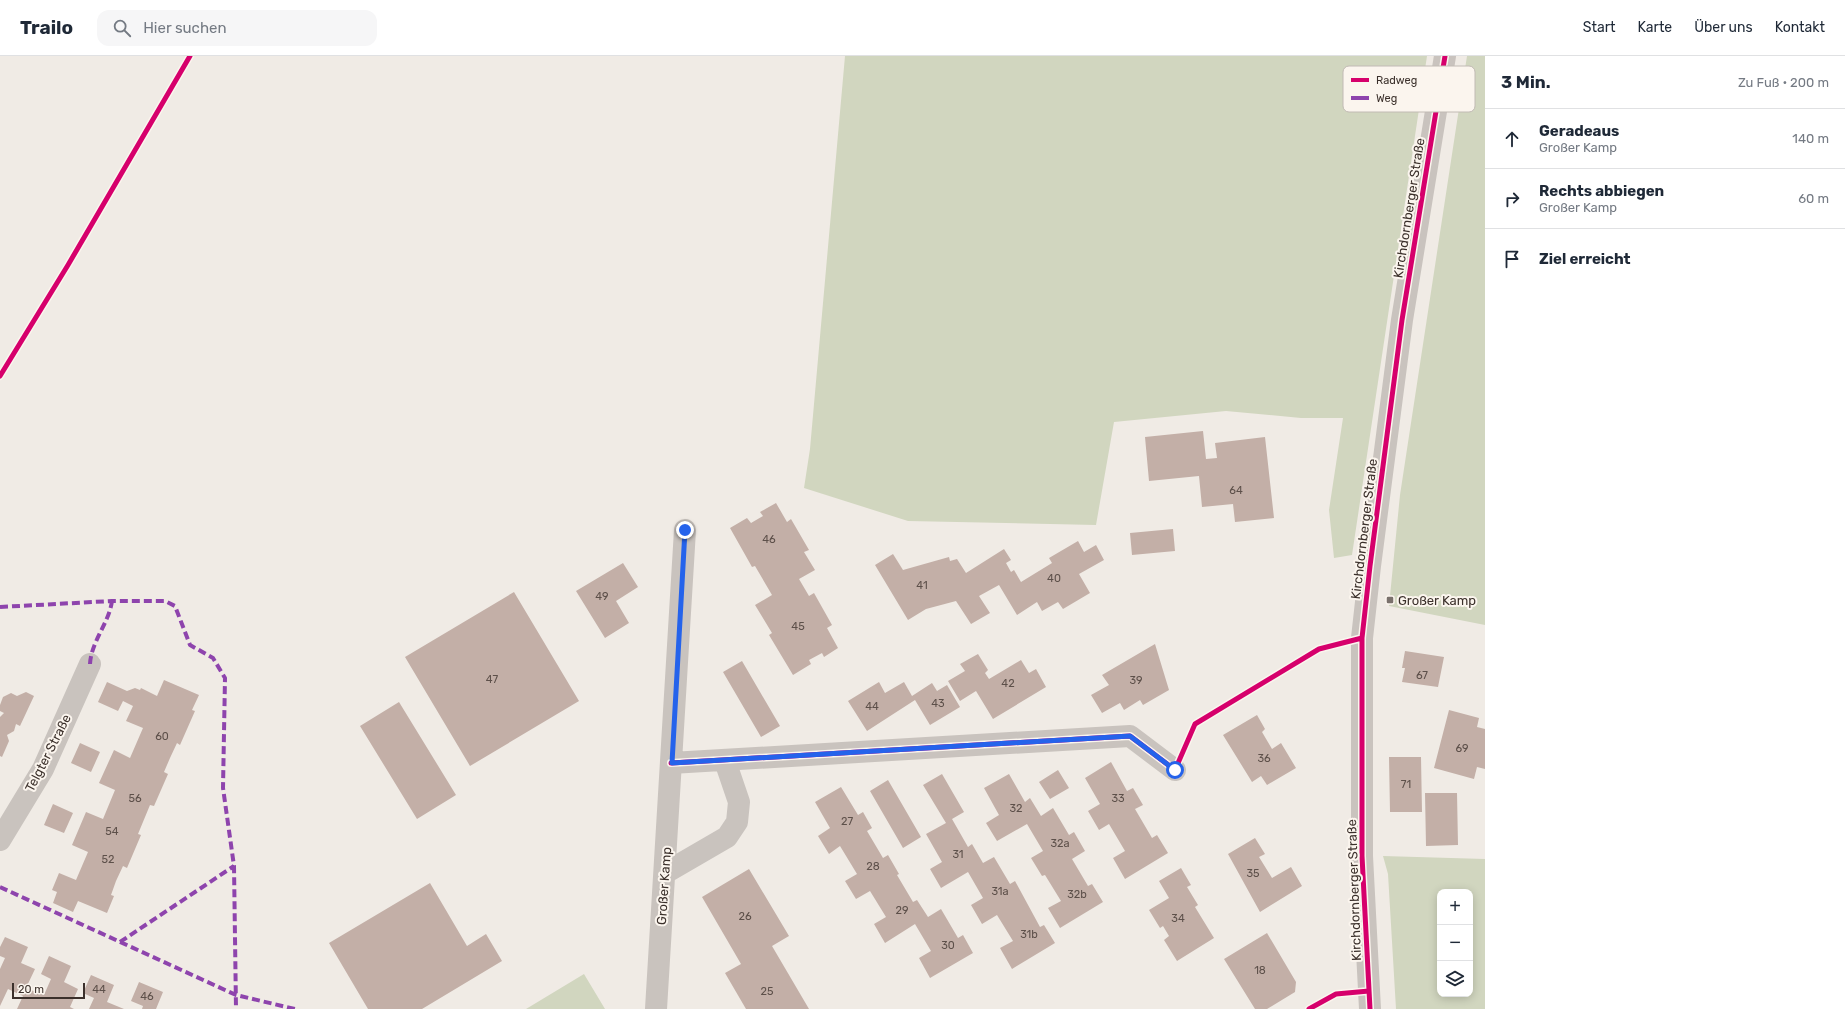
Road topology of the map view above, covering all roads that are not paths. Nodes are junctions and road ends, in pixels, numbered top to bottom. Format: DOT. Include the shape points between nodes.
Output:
graph roads {
  1 [pos="1445,56"];
  2 [pos="1443,66"];
  3 [pos="1436,112"];
  4 [pos="685,530"];
  5 [pos="90,664"];
  6 [pos="725,761"];
  7 [pos="672,763"];
  8 [pos="1175,770"];
  9 [pos="0,840"];
  10 [pos="665,873"];
  11 [pos="656,1009"];
  12 [pos="1370,1009"];
  1 -- 2 [label="street, Kirchdornberger Straße"];
  3 -- 12 [label="street, Kirchdornberger Straße" via="1402,320 1372,542 1362,638 1362,856"];
  4 -- 7 [label="street, Großer Kamp"];
  5 -- 9 [label="street, Telgter Straße" via="43,769"];
  6 -- 7 [label="street"];
  6 -- 8 [label="street" via="1130,736"];
  6 -- 10 [label="street" via="739,802 737,822 727,837"];
  7 -- 10 [label="street, Großer Kamp"];
  10 -- 11 [label="street, Großer Kamp"];
}
